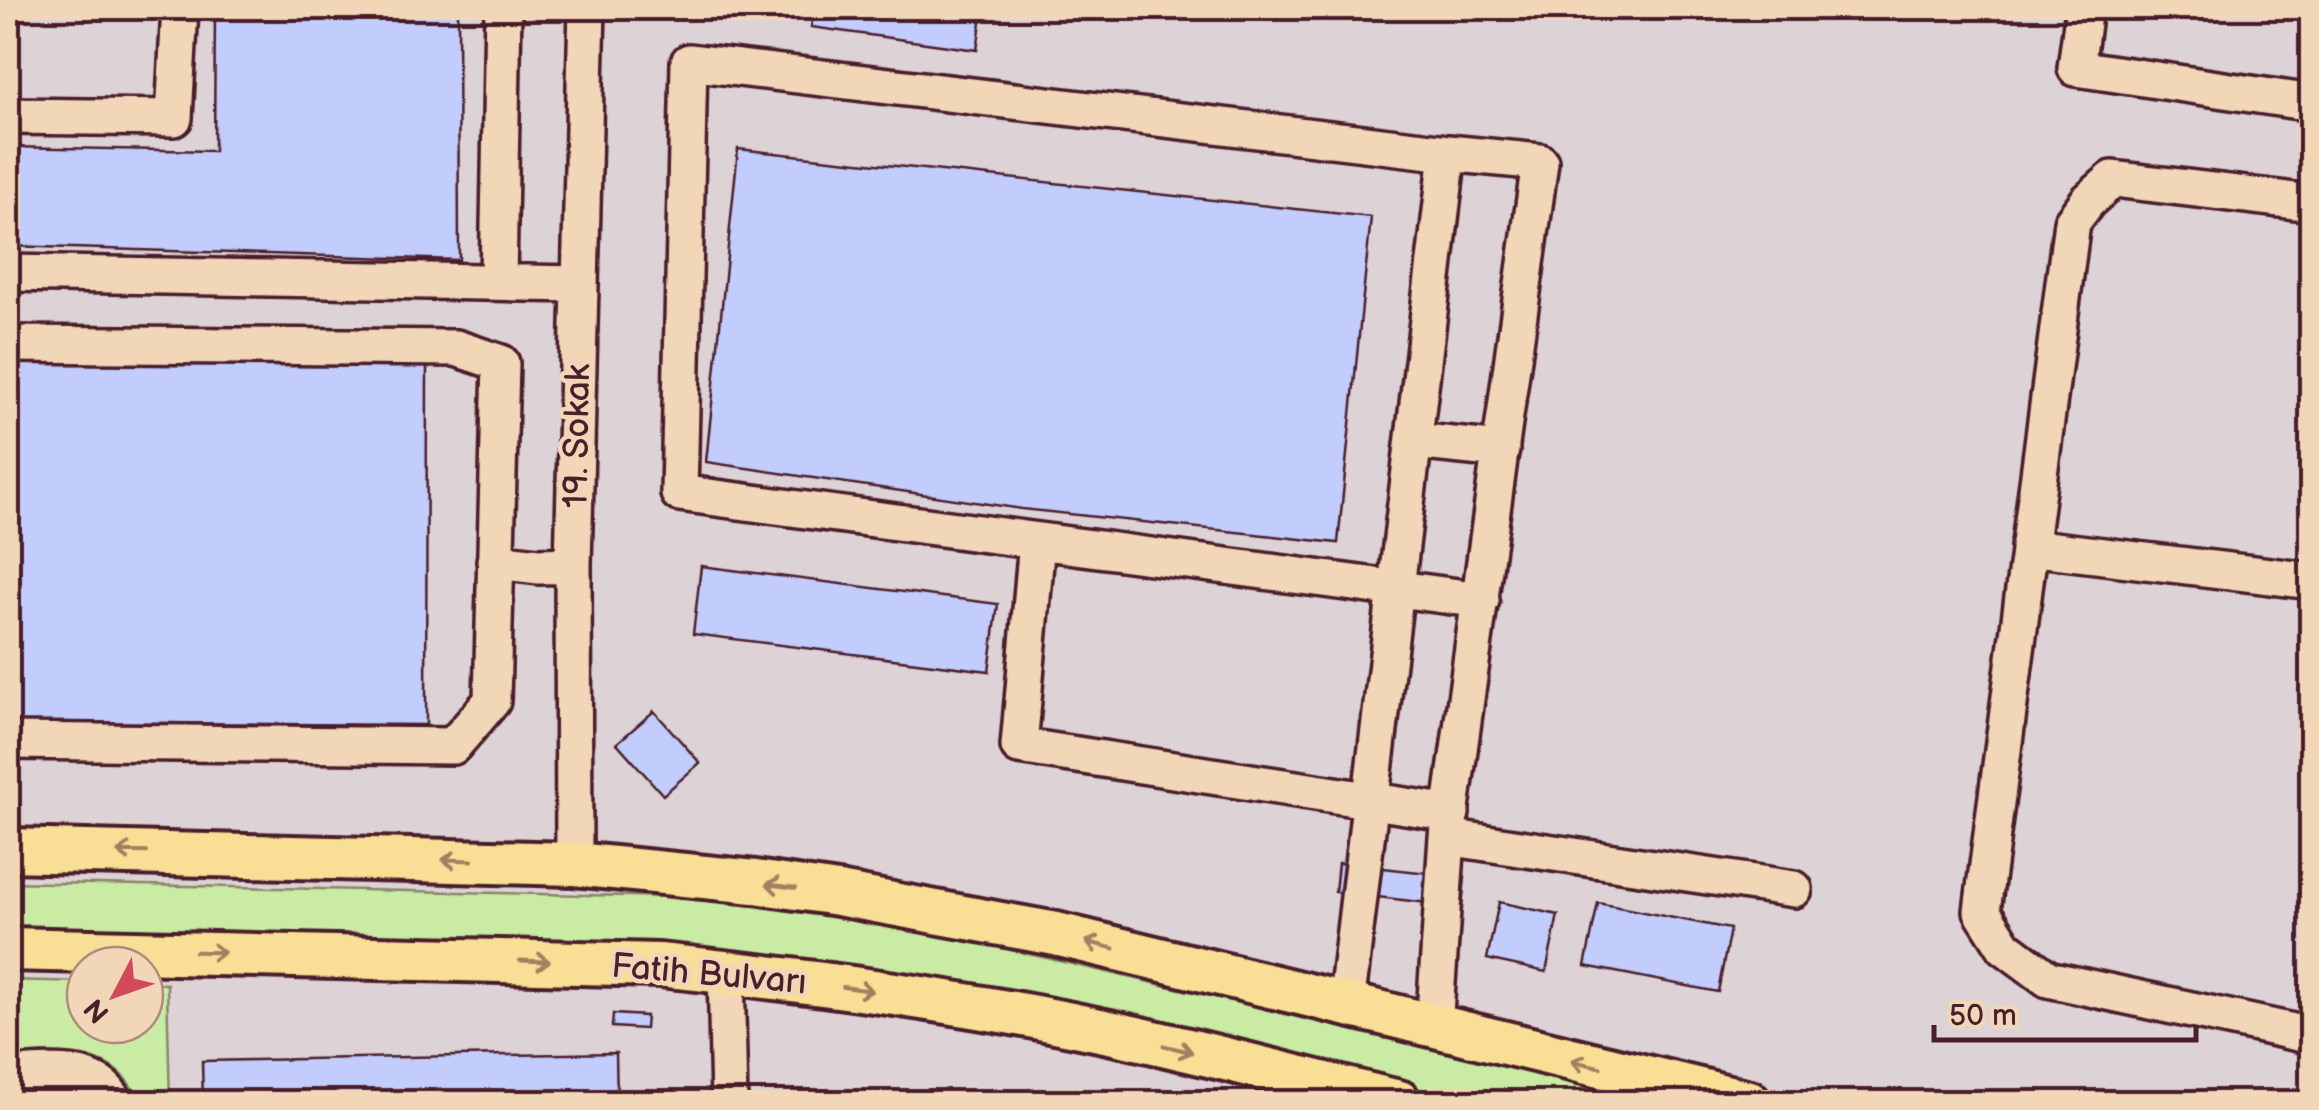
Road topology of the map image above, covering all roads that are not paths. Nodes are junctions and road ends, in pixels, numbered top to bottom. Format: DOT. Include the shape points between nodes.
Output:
graph roads {
  1 [pos="180,8"];
  2 [pos="503,8"];
  3 [pos="586,8"];
  4 [pos="2084,8"];
  5 [pos="2312,103"];
  6 [pos="8,116"];
  7 [pos="1448,153"];
  8 [pos="2312,202"];
  9 [pos="8,273"];
  10 [pos="498,282"];
  11 [pos="580,284"];
  12 [pos="8,344"];
  13 [pos="1414,441"];
  14 [pos="1501,450"];
  15 [pos="1037,541"];
  16 [pos="2029,547"];
  17 [pos="495,560"];
  18 [pos="572,565"];
  19 [pos="2312,581"];
  20 [pos="1396,588"];
  21 [pos="1480,600"];
  22 [pos="8,742"];
  23 [pos="1371,798"];
  24 [pos="1449,825"];
  25 [pos="8,850"];
  26 [pos="574,864"];
  27 [pos="1794,889"];
  28 [pos="8,949"];
  29 [pos="726,972"];
  30 [pos="1346,1006"];
  31 [pos="1434,1028"];
  32 [pos="2312,1036"];
  33 [pos="8,1076"];
  34 [pos="114,1102"];
  35 [pos="729,1102"];
  36 [pos="1399,1102"];
  37 [pos="1749,1102"];
  1 -- 6 [label="street" via="174,118"];
  2 -- 10 [label="street"];
  3 -- 11 [label="street, 19. Sokak"];
  4 -- 5 [label="street" via="2076,68"];
  7 -- 13 [label="street"];
  7 -- 14 [label="street" via="1540,162"];
  7 -- 15 [label="street" via="689,62 678,493"];
  8 -- 16 [label="street" via="2113,179 2088,201 2072,222 2068,243"];
  9 -- 10 [label="street"];
  10 -- 11 [label="street"];
  11 -- 18 [label="street, 19. Sokak"];
  12 -- 17 [label="street" via="456,348 501,362"];
  13 -- 14 [label="street"];
  13 -- 20 [label="street"];
  14 -- 21 [label="street"];
  15 -- 20 [label="street"];
  15 -- 23 [label="street" via="1019,746"];
  16 -- 19 [label="street"];
  16 -- 32 [label="street" via="1982,912 2005,947 2048,978"];
  17 -- 18 [label="street"];
  17 -- 22 [label="street" via="492,701 453,746"];
  18 -- 26 [label="street, 19. Sokak"];
  20 -- 21 [label="street"];
  20 -- 23 [label="street"];
  21 -- 24 [label="street"];
  23 -- 24 [label="street"];
  23 -- 30 [label="street"];
  24 -- 27 [label="street"];
  24 -- 31 [label="street"];
  26 -- 25 [label="main road, one-way"];
  30 -- 26 [label="main road, one-way" via="1056,934 838,894"];
  28 -- 29 [label="main road, Fatih Bulvarı, one-way" via="659,964"];
  29 -- 35 [label="street"];
  29 -- 36 [label="main road, Fatih Bulvarı, one-way" via="1095,1029"];
  30 -- 31 [label="main road"];
  37 -- 31 [label="main road, one-way"];
  33 -- 34 [label="street" via="73,1074 99,1084"];
}
